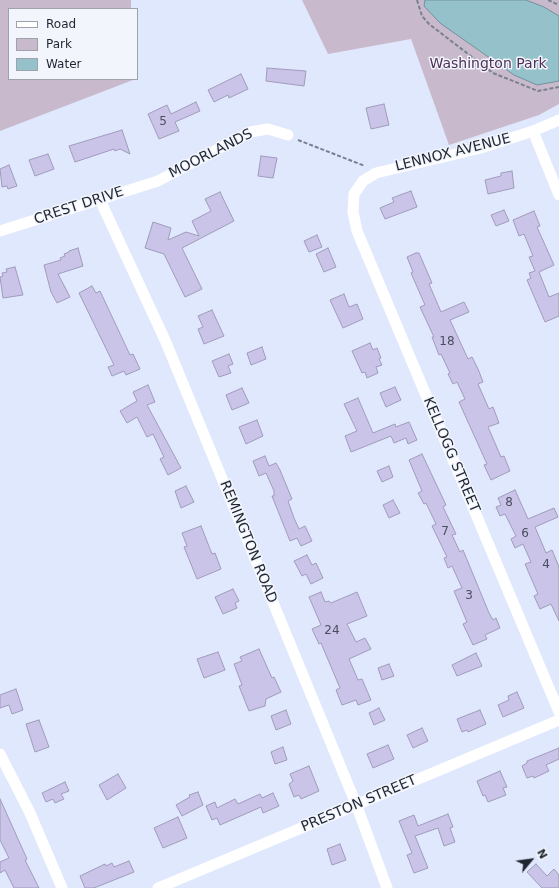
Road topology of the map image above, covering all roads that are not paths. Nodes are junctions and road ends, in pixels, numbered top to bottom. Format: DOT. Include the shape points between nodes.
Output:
graph roads {
  1 [pos="559,120"];
  2 [pos="533,131"];
  3 [pos="288,135"];
  4 [pos="158,181"];
  5 [pos="354,194"];
  6 [pos="559,195"];
  7 [pos="100,200"];
  8 [pos="0,232"];
  9 [pos="559,712"];
  10 [pos="559,720"];
  11 [pos="0,754"];
  12 [pos="356,804"];
  13 [pos="62,888"];
  14 [pos="158,888"];
  15 [pos="387,888"];
  1 -- 2 [label="street, LENNOX AVENUE"];
  2 -- 5 [label="street, LENNOX AVENUE" via="481,148 376,173 363,181"];
  2 -- 6 [label="street"];
  3 -- 4 [label="street, MOORLANDS" via="268,129 250,132"];
  4 -- 7 [label="street, CREST DRIVE"];
  5 -- 9 [label="street, KELLOGG STREET" via="353,212 357,231"];
  7 -- 8 [label="street, CREST DRIVE"];
  7 -- 12 [label="street, REMINGTON ROAD" via="165,340"];
  10 -- 12 [label="street, PRESTON STREET"];
  11 -- 13 [label="street" via="30,813"];
  12 -- 14 [label="street, PRESTON STREET"];
  12 -- 15 [label="street, REMINGTON ROAD"];
}
